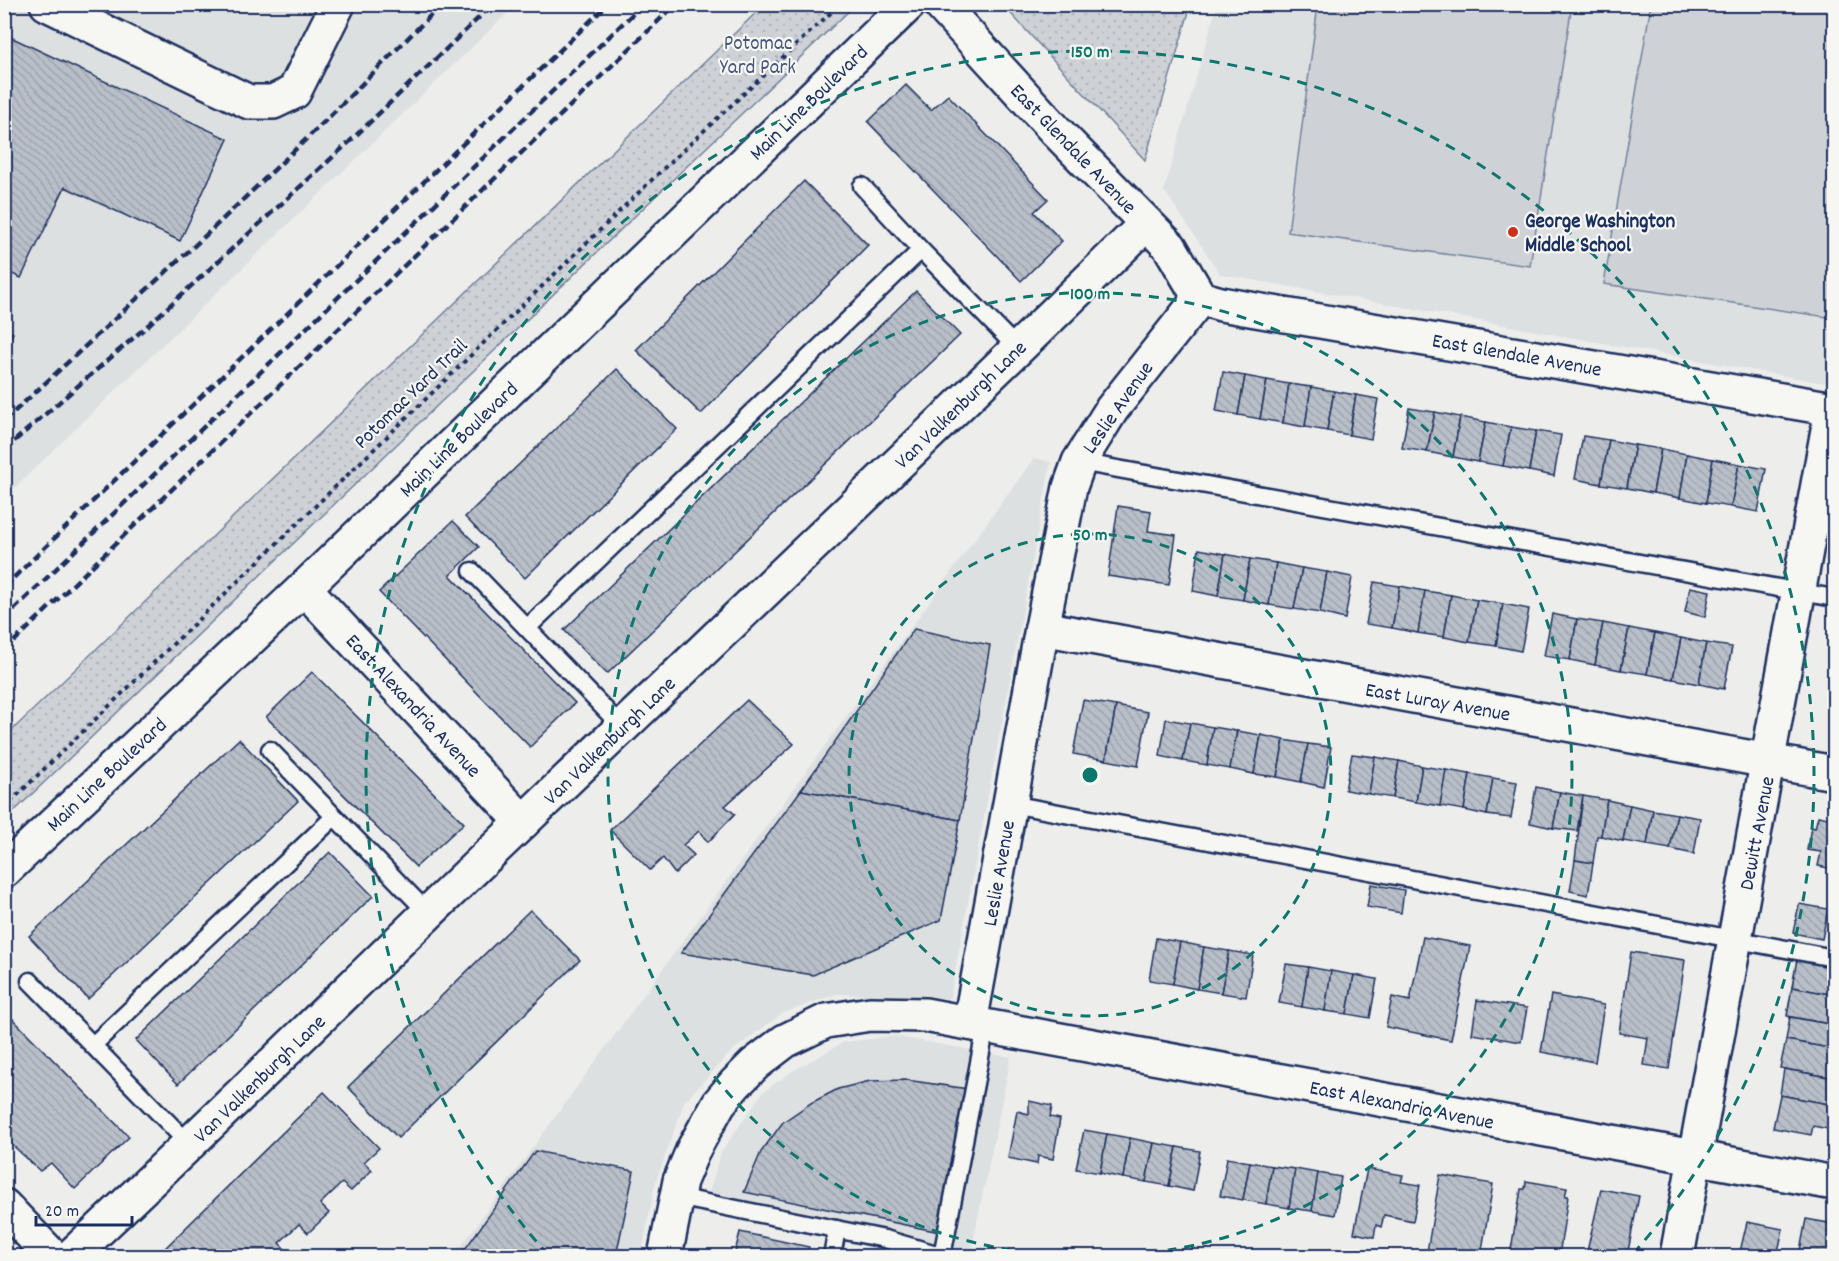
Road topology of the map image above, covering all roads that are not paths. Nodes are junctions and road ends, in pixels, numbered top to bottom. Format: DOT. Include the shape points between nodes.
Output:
graph roads {
  1 [pos="47,4"];
  2 [pos="338,4"];
  3 [pos="909,4"];
  4 [pos="940,4"];
  5 [pos="862,186"];
  6 [pos="1146,224"];
  7 [pos="921,250"];
  8 [pos="1192,307"];
  9 [pos="1018,349"];
  10 [pos="1833,409"];
  11 [pos="1079,462"];
  12 [pos="472,571"];
  13 [pos="304,588"];
  14 [pos="1800,592"];
  15 [pos="1834,598"];
  16 [pos="528,627"];
  17 [pos="1042,628"];
  18 [pos="622,727"];
  19 [pos="270,750"];
  20 [pos="1769,761"];
  21 [pos="1834,772"];
  22 [pos="1011,804"];
  23 [pos="334,817"];
  24 [pos="523,822"];
  25 [pos="4,871"];
  26 [pos="428,913"];
  27 [pos="1736,938"];
  28 [pos="1834,957"];
  29 [pos="30,981"];
  30 [pos="978,1024"];
  31 [pos="93,1045"];
  32 [pos="190,1145"];
  33 [pos="1695,1158"];
  34 [pos="1834,1183"];
  35 [pos="677,1197"];
  36 [pos="4,1206"];
  37 [pos="837,1229"];
  38 [pos="943,1256"];
  39 [pos="52,1257"];
  40 [pos="71,1257"];
  41 [pos="665,1257"];
  42 [pos="832,1257"];
  43 [pos="1677,1257"];
  1 -- 2 [label="street" via="249,102 273,102 294,92"];
  3 -- 13 [label="street, Main Line Boulevard"];
  4 -- 6 [label="street, East Glendale Avenue"];
  5 -- 7 [label="lane"];
  6 -- 8 [label="street, East Glendale Avenue" via="1170,247"];
  6 -- 9 [label="street, Van Valkenburgh Lane"];
  7 -- 9 [label="lane"];
  7 -- 16 [label="lane"];
  8 -- 10 [label="street, East Glendale Avenue" via="1221,304"];
  8 -- 11 [label="street, Leslie Avenue" via="1112,409"];
  9 -- 18 [label="street, Van Valkenburgh Lane"];
  10 -- 14 [label="street, Dewitt Avenue"];
  11 -- 14 [label="lane"];
  11 -- 17 [label="street, Leslie Avenue" via="1065,508"];
  12 -- 16 [label="lane"];
  13 -- 24 [label="street, East Alexandria Avenue"];
  13 -- 25 [label="street, Main Line Boulevard"];
  14 -- 15 [label="lane"];
  14 -- 20 [label="street, Dewitt Avenue"];
  16 -- 18 [label="lane"];
  17 -- 20 [label="street, East Luray Avenue"];
  17 -- 22 [label="street, Leslie Avenue"];
  18 -- 24 [label="street, Van Valkenburgh Lane"];
  19 -- 23 [label="lane"];
  20 -- 21 [label="street, East Luray Avenue"];
  20 -- 27 [label="street, Dewitt Avenue"];
  22 -- 27 [label="lane"];
  22 -- 30 [label="street, Leslie Avenue"];
  23 -- 26 [label="lane"];
  23 -- 31 [label="lane"];
  24 -- 26 [label="street, Van Valkenburgh Lane"];
  26 -- 32 [label="street, Van Valkenburgh Lane"];
  27 -- 28 [label="lane"];
  27 -- 33 [label="street, Dewitt Avenue"];
  29 -- 31 [label="lane"];
  30 -- 33 [label="street, East Alexandria Avenue"];
  30 -- 35 [label="street" via="925,1015 870,1014 826,1021 785,1041 755,1064 719,1104 693,1150"];
  30 -- 38 [label="lane"];
  31 -- 32 [label="lane"];
  32 -- 40 [label="street, Van Valkenburgh Lane"];
  33 -- 34 [label="street, East Alexandria Avenue"];
  33 -- 43 [label="street, Dewitt Avenue"];
  35 -- 37 [label="lane"];
  35 -- 41 [label="street"];
  36 -- 39 [label="street"];
  37 -- 38 [label="lane"];
  37 -- 42 [label="lane"];
}
